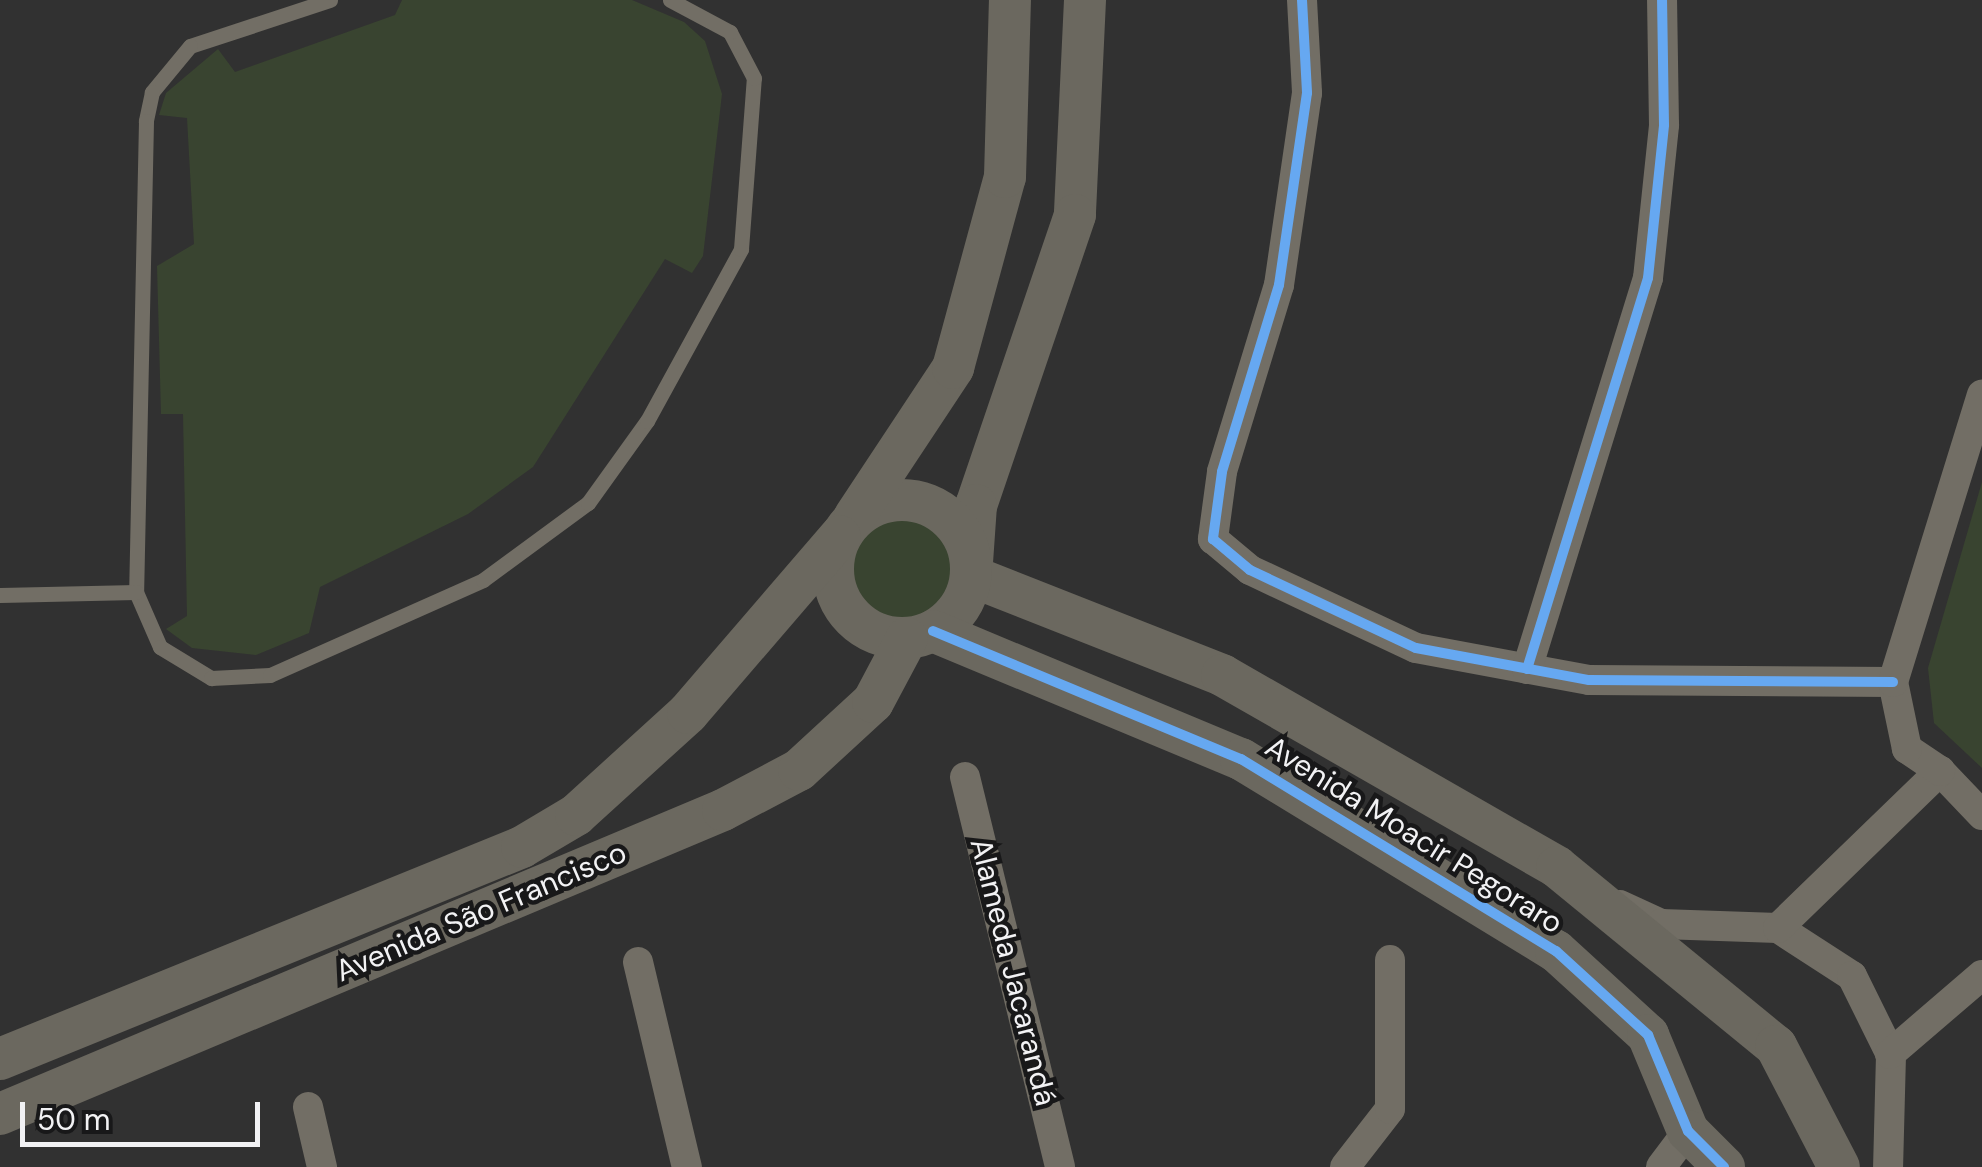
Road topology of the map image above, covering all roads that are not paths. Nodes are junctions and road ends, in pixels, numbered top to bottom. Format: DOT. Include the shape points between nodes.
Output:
graph roads {
  1 [pos="330,0"];
  2 [pos="670,0"];
  3 [pos="1010,0"];
  4 [pos="1085,0"];
  5 [pos="1302,0"];
  6 [pos="1662,0"];
  7 [pos="1982,394"];
  8 [pos="848,526"];
  9 [pos="971,576"];
  10 [pos="136,592"];
  11 [pos="0,596"];
  12 [pos="920,635"];
  13 [pos="1527,669"];
  14 [pos="1894,682"];
  15 [pos="1266,697"];
  16 [pos="1241,759"];
  17 [pos="1940,771"];
  18 [pos="965,777"];
  19 [pos="1982,816"];
  20 [pos="1582,887"];
  21 [pos="1778,928"];
  22 [pos="1390,960"];
  23 [pos="638,962"];
  24 [pos="1982,975"];
  25 [pos="1890,1054"];
  26 [pos="0,1059"];
  27 [pos="308,1107"];
  28 [pos="0,1114"];
  29 [pos="1688,1131"];
  30 [pos="322,1167"];
  31 [pos="687,1167"];
  32 [pos="1060,1167"];
  33 [pos="1345,1167"];
  34 [pos="1661,1167"];
  35 [pos="1724,1167"];
  36 [pos="1838,1167"];
  37 [pos="1888,1167"];
  1 -- 10 [label="lane" via="190,46 152,92"];
  2 -- 10 [label="lane" via="730,32 754,78 741,249 646,421 588,503 546,541 417,614 241,681 211,678 171,657 144,622"];
  3 -- 8 [label="main road, Avenida São Francisco" via="1005,177 953,368"];
  4 -- 9 [label="main road" via="1075,215 976,505"];
  5 -- 13 [label="street" via="1307,94 1280,285 1222,472 1213,540 1250,570 1416,648"];
  6 -- 13 [label="street" via="1664,126 1648,278"];
  7 -- 14 [label="street"];
  8 -- 9 [label="main road" via="904,499 929,505 965,540"];
  8 -- 12 [label="main road" via="836,594 853,619"];
  8 -- 26 [label="main road, Avenida São Francisco" via="688,713 576,816 522,847"];
  9 -- 12 [label="main road" via="952,618"];
  9 -- 15 [label="main road, Avenida Moacir Pegoraro"];
  10 -- 11 [label="lane"];
  12 -- 16 [label="main road, Avenida Moacir Pegoraro"];
  12 -- 28 [label="main road, Avenida São Francisco" via="861,713 799,770 723,810"];
  13 -- 14 [label="street" via="1590,680"];
  14 -- 17 [label="street" via="1908,749"];
  15 -- 16 [label="main road"];
  15 -- 20 [label="main road, Avenida Moacir Pegoraro"];
  16 -- 29 [label="main road, Avenida Moacir Pegoraro" via="1556,951 1648,1036"];
  17 -- 19 [label="street"];
  17 -- 21 [label="street"];
  18 -- 32 [label="street, Alameda Jacarandá"];
  20 -- 21 [label="street" via="1661,924"];
  20 -- 36 [label="main road, Avenida Moacir Pegoraro" via="1776,1046"];
  21 -- 25 [label="street" via="1852,976"];
  22 -- 33 [label="street" via="1390,1109"];
  23 -- 31 [label="street"];
  24 -- 25 [label="street"];
  25 -- 37 [label="street"];
  27 -- 30 [label="street"];
  29 -- 34 [label="street"];
  29 -- 35 [label="main road, Avenida Moacir Pegoraro"];
}
